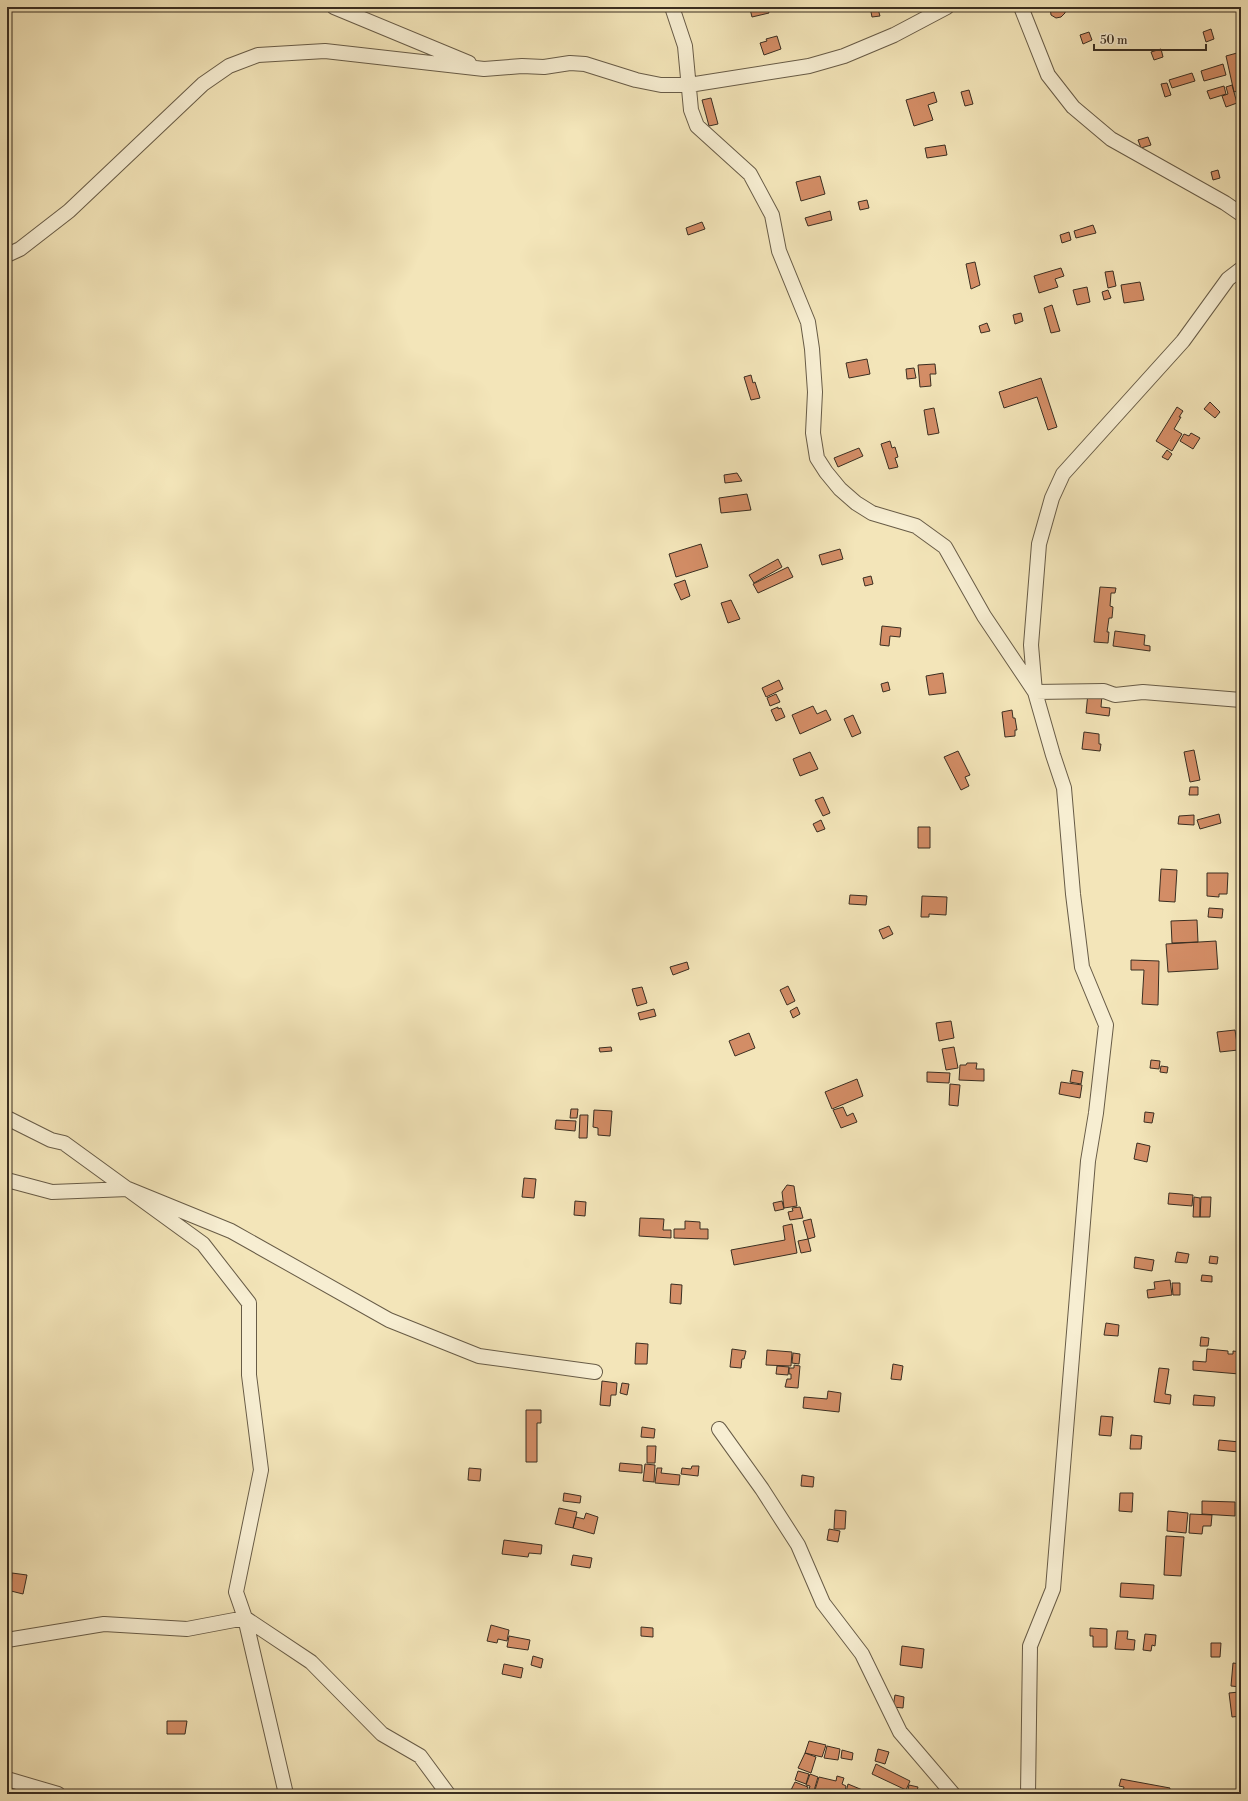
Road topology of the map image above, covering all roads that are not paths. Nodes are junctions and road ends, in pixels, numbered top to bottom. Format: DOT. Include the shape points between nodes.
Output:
graph roads {
  1 [pos="334,7"];
  2 [pos="672,7"];
  3 [pos="947,7"];
  4 [pos="1021,7"];
  5 [pos="484,69"];
  6 [pos="690,85"];
  7 [pos="1241,214"];
  8 [pos="7,255"];
  9 [pos="1241,269"];
  10 [pos="1035,692"];
  11 [pos="1241,700"];
  12 [pos="7,1118"];
  13 [pos="7,1180"];
  14 [pos="128,1189"];
  15 [pos="595,1372"];
  16 [pos="719,1429"];
  17 [pos="245,1618"];
  18 [pos="7,1640"];
  19 [pos="7,1779"];
  20 [pos="58,1794"];
  21 [pos="286,1794"];
  22 [pos="448,1794"];
  23 [pos="953,1794"];
  24 [pos="1028,1794"];
  1 -- 5 [label="street"];
  2 -- 6 [label="street" via="685,46"];
  3 -- 6 [label="street" via="894,35 837,58 802,68"];
  4 -- 7 [label="street" via="1048,75 1073,107 1111,139 1226,203"];
  5 -- 6 [label="street" via="585,64 661,85"];
  5 -- 8 [label="street" via="325,51 258,55 229,66 203,84 69,211 20,249"];
  6 -- 10 [label="street" via="691,110 697,126 750,174 772,215 779,251 808,322 814,392 813,433 817,458 840,489 856,503 872,513 916,526 945,547 984,616"];
  9 -- 10 [label="street" via="1228,279 1178,347 1063,474 1052,498 1039,544 1031,645"];
  10 -- 11 [label="street" via="1104,691 1115,695 1143,692"];
  10 -- 24 [label="street" via="1064,788 1082,967 1106,1025 1088,1162 1053,1589 1030,1646"];
  12 -- 14 [label="street" via="51,1140 64,1143"];
  13 -- 14 [label="street" via="52,1192"];
  14 -- 15 [label="street" via="231,1231 389,1320 479,1356"];
  14 -- 17 [label="street" via="203,1244 249,1303 249,1375 261,1470 236,1592"];
  16 -- 23 [label="street" via="798,1545 823,1603 862,1654 900,1732"];
  17 -- 18 [label="street" via="187,1629 104,1624"];
  17 -- 21 [label="street"];
  17 -- 22 [label="street" via="310,1662 382,1734 420,1756"];
  19 -- 20 [label="street"];
}
